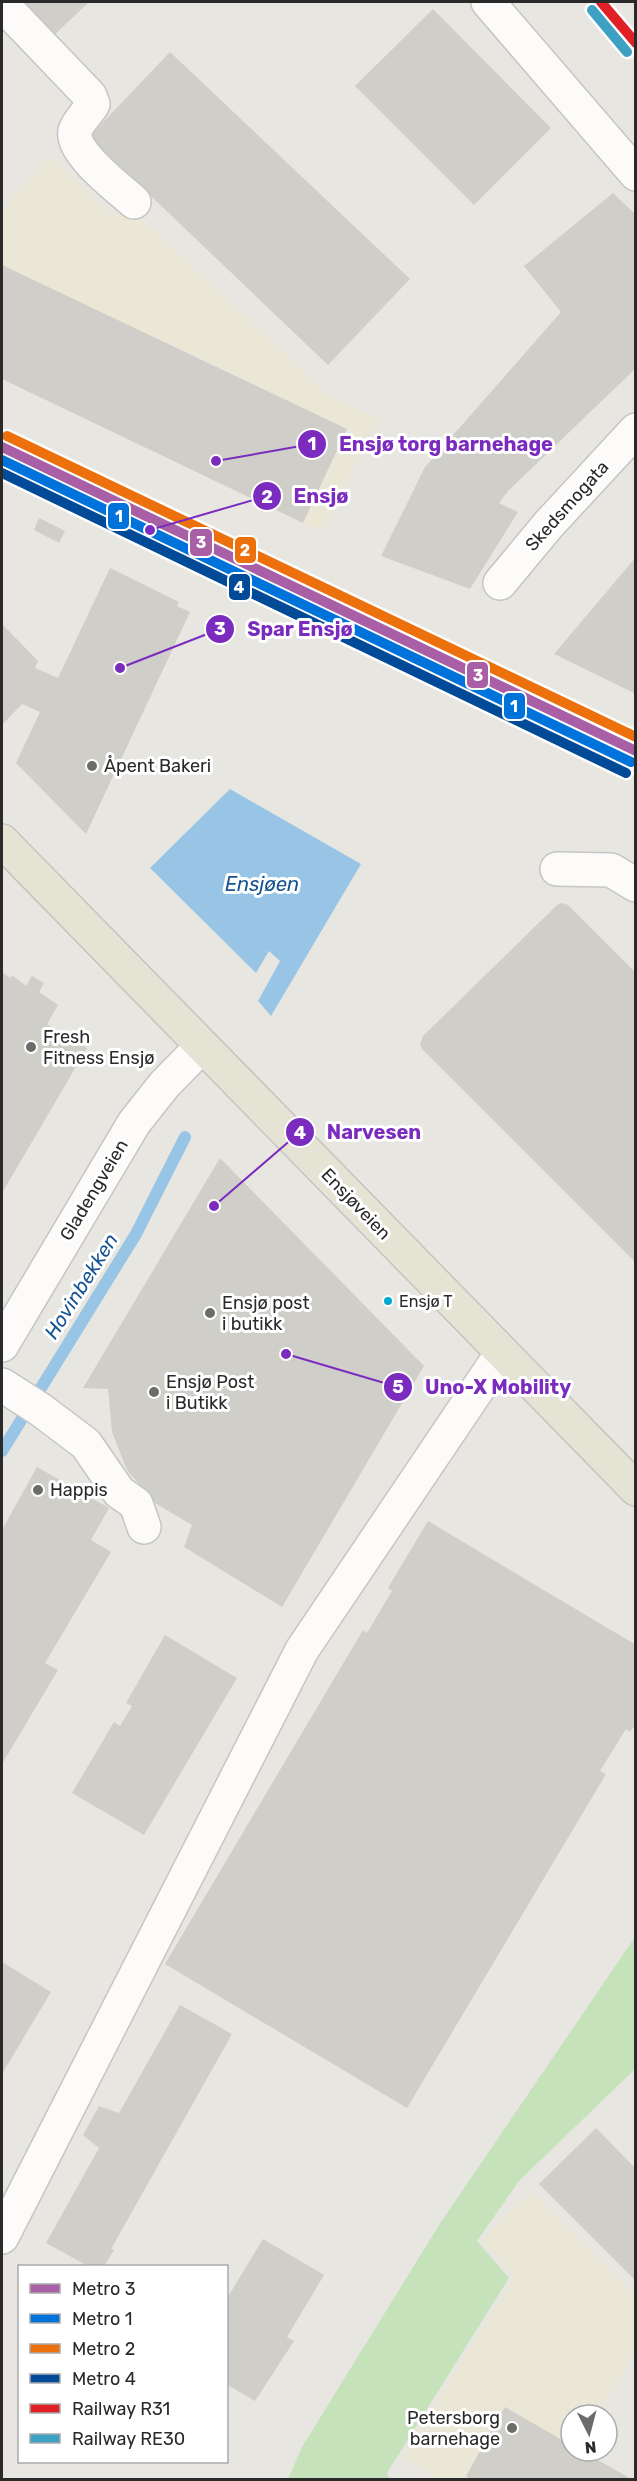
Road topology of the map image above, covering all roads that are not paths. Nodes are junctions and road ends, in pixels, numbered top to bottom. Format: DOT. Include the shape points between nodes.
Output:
graph roads {
  1 [pos="488,2"];
  2 [pos="2,4"];
  3 [pos="636,174"];
  4 [pos="134,202"];
  5 [pos="636,430"];
  6 [pos="500,583"];
  7 [pos="2,841"];
  8 [pos="557,869"];
  9 [pos="636,885"];
  10 [pos="202,1046"];
  11 [pos="2,1345"];
  12 [pos="502,1353"];
  13 [pos="21,1397"];
  14 [pos="636,1489"];
  15 [pos="144,1527"];
  16 [pos="2,2237"];
  1 -- 3 [label="street"];
  2 -- 4 [label="street" via="90,96 93,104 75,132 75,139 95,167"];
  5 -- 6 [label="street, Skedsmogata"];
  7 -- 10 [label="main road, Ensjøveien"];
  8 -- 9 [label="street" via="611,870"];
  10 -- 11 [label="street, Gladengveien" via="134,1123"];
  10 -- 12 [label="main road, Ensjøveien"];
  12 -- 14 [label="main road, Ensjøveien"];
  12 -- 16 [label="street" via="302,1650"];
  13 -- 15 [label="street" via="86,1444 119,1492 136,1504"];
}
